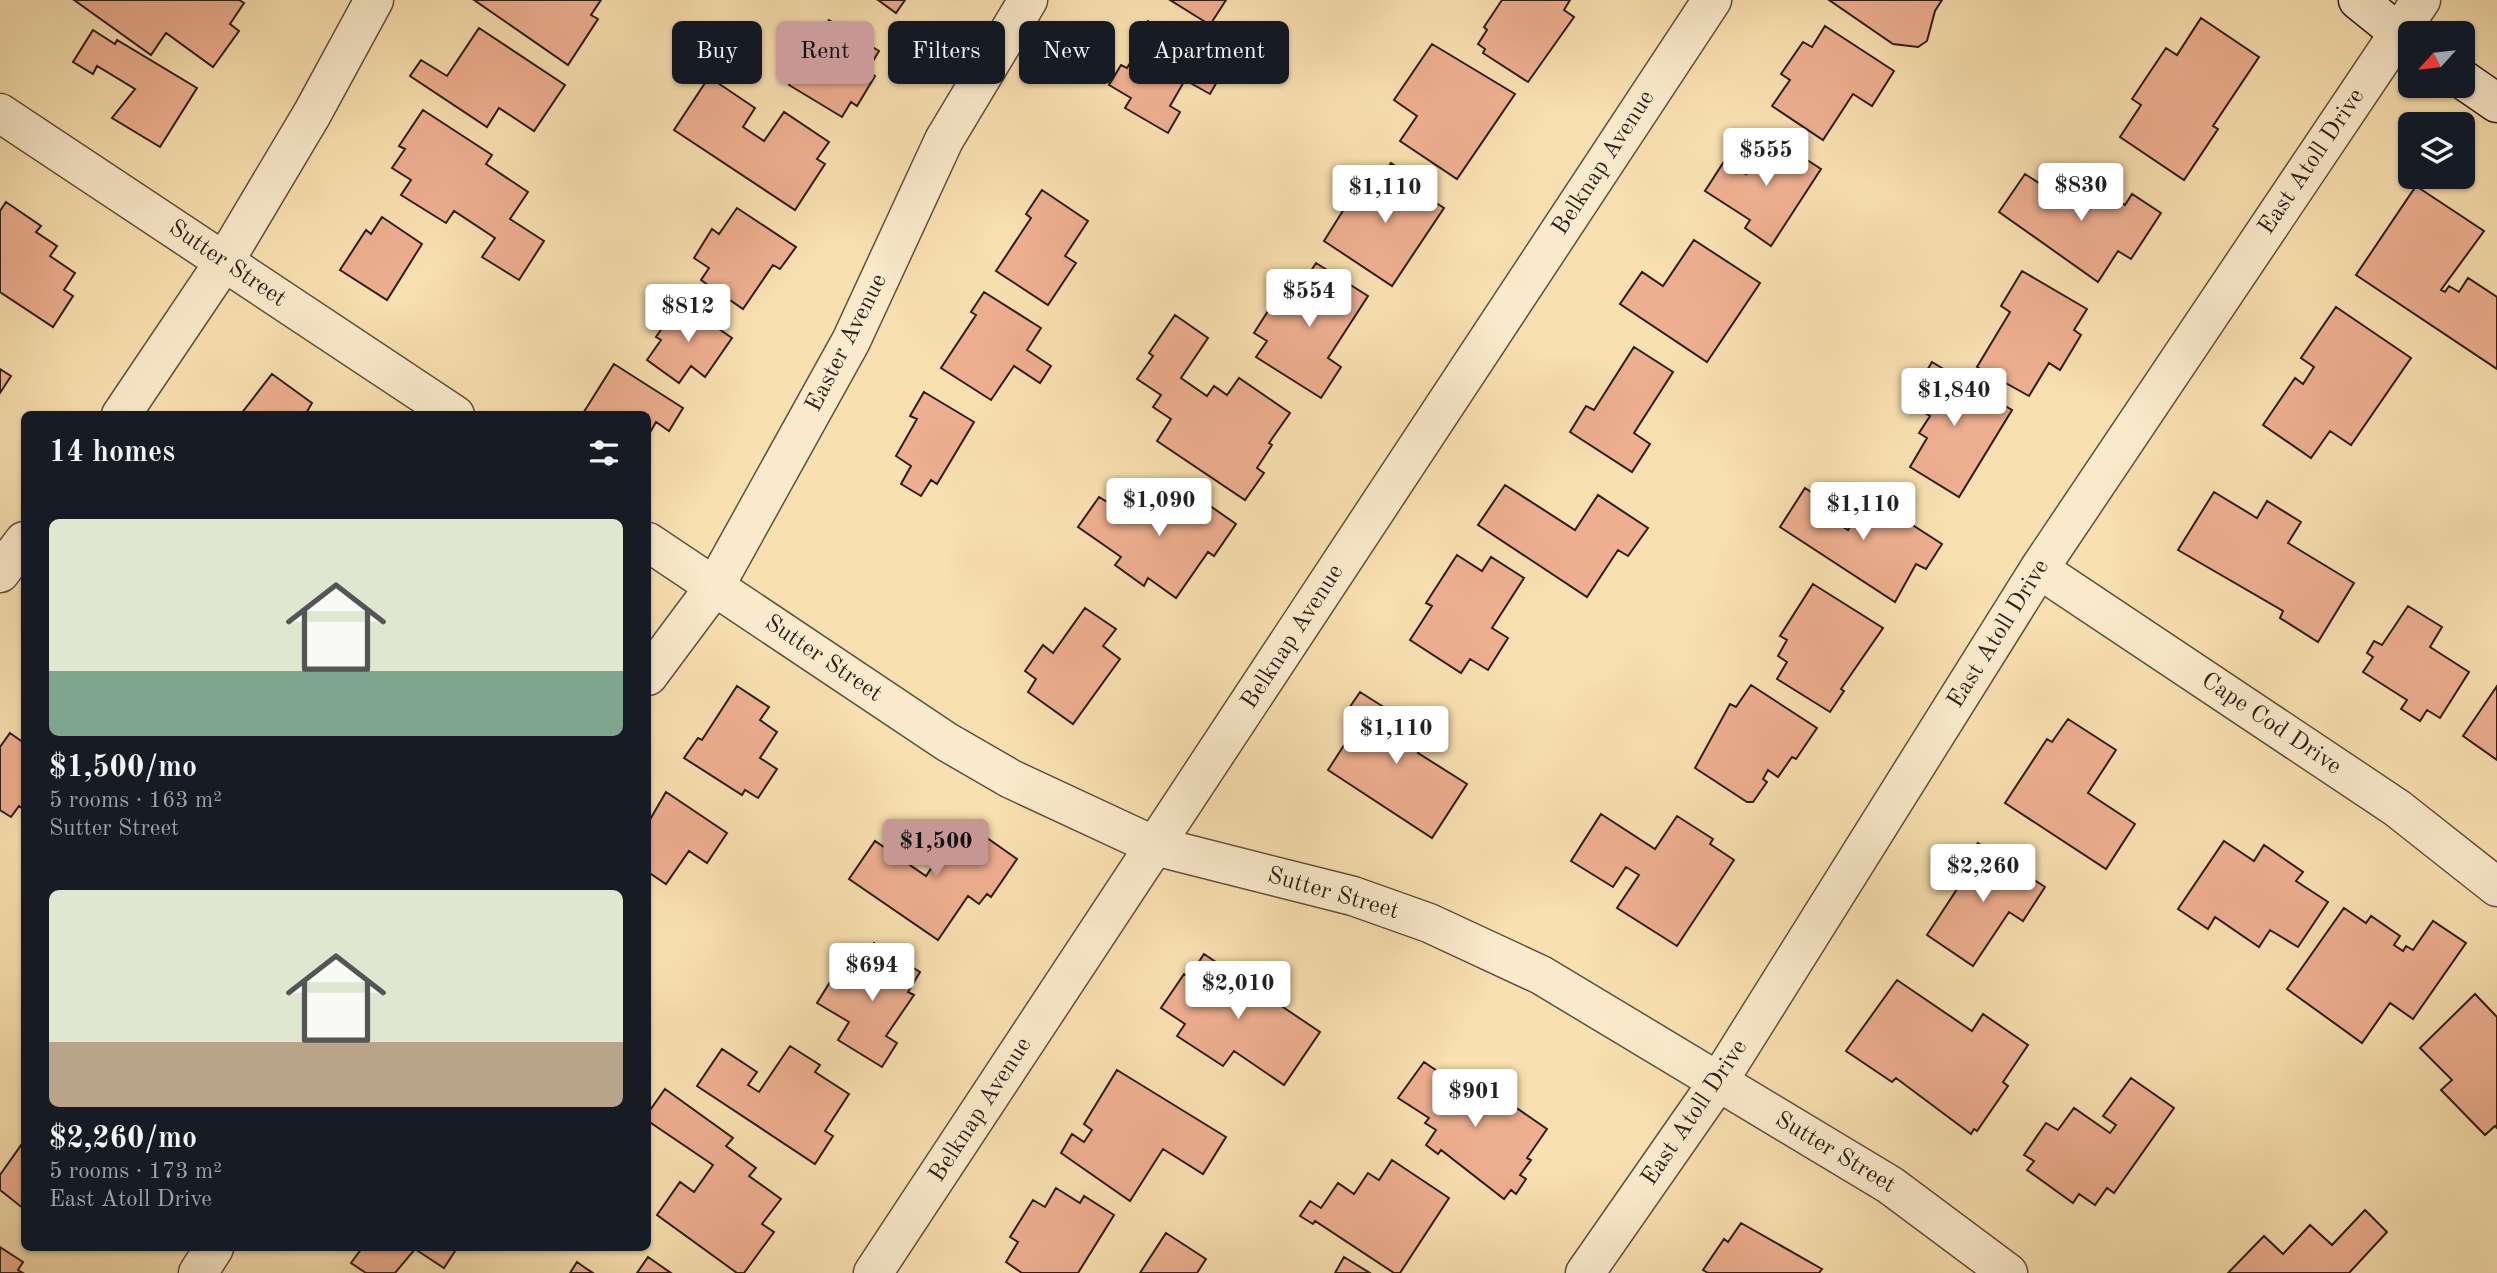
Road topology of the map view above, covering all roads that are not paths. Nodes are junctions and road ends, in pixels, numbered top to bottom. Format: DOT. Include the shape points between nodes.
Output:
graph roads {
  1 [pos="374,0"];
  2 [pos="1028,0"];
  3 [pos="1712,0"];
  4 [pos="2358,0"];
  5 [pos="2421,0"];
  6 [pos="2412,21"];
  7 [pos="2398,33"];
  8 [pos="2398,47"];
  9 [pos="2475,88"];
  10 [pos="2497,103"];
  11 [pos="0,113"];
  12 [pos="224,262"];
  13 [pos="124,411"];
  14 [pos="449,411"];
  15 [pos="651,544"];
  16 [pos="21,545"];
  17 [pos="2039,569"];
  18 [pos="0,573"];
  19 [pos="715,586"];
  20 [pos="651,672"];
  21 [pos="1155,846"];
  22 [pos="2497,887"];
  23 [pos="1718,1082"];
  24 [pos="212,1251"];
  25 [pos="198,1273"];
  26 [pos="873,1273"];
  27 [pos="1585,1273"];
  28 [pos="2008,1273"];
  1 -- 12 [label="street"];
  2 -- 19 [label="street, Easter Avenue" via="944,141 851,341"];
  3 -- 21 [label="street, Belknap Avenue"];
  4 -- 7 [label="street"];
  5 -- 6 [label="street, East Atoll Drive"];
  8 -- 17 [label="street, East Atoll Drive"];
  9 -- 10 [label="street"];
  11 -- 12 [label="street, Sutter Street"];
  12 -- 13 [label="street"];
  12 -- 14 [label="street, Sutter Street"];
  15 -- 19 [label="street, Sutter Street"];
  16 -- 18 [label="street"];
  17 -- 22 [label="street, Cape Cod Drive" via="2397,808"];
  17 -- 23 [label="street, East Atoll Drive"];
  19 -- 20 [label="street, Easter Avenue"];
  19 -- 21 [label="street, Sutter Street" via="958,748 1011,779"];
  21 -- 23 [label="street, Sutter Street" via="1353,896 1429,923 1541,975"];
  21 -- 26 [label="street, Belknap Avenue"];
  23 -- 27 [label="street, East Atoll Drive"];
  23 -- 28 [label="street, Sutter Street" via="1891,1185"];
  24 -- 25 [label="street"];
}
